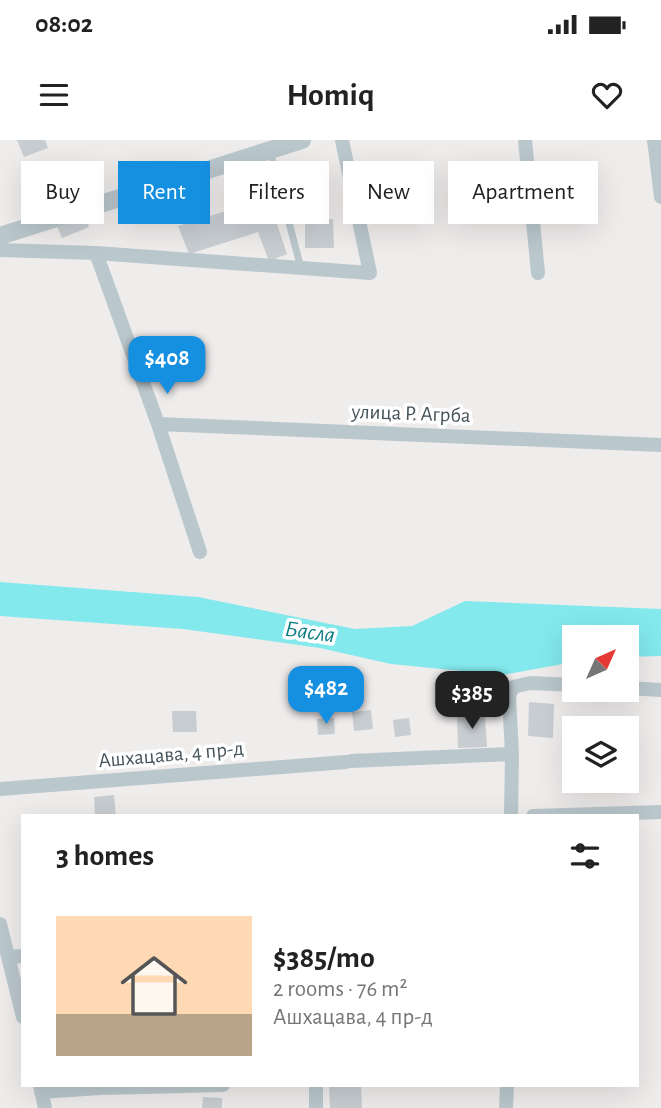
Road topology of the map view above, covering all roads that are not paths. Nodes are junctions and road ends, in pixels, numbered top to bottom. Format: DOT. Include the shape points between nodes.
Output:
graph roads {
  1 [pos="302,140"];
  2 [pos="342,140"];
  3 [pos="525,140"];
  4 [pos="654,140"];
  5 [pos="269,149"];
  6 [pos="661,197"];
  7 [pos="1,241"];
  8 [pos="96,253"];
  9 [pos="301,268"];
  10 [pos="538,273"];
  11 [pos="158,424"];
  12 [pos="661,445"];
  13 [pos="200,552"];
  14 [pos="562,684"];
  15 [pos="639,689"];
  16 [pos="661,690"];
  17 [pos="512,754"];
  18 [pos="0,789"];
  19 [pos="661,812"];
  20 [pos="512,814"];
  21 [pos="597,814"];
  22 [pos="0,924"];
  23 [pos="15,957"];
  24 [pos="21,1002"];
  25 [pos="141,1087"];
  26 [pos="316,1087"];
  27 [pos="507,1087"];
  28 [pos="40,1088"];
  29 [pos="44,1108"];
  30 [pos="316,1108"];
  31 [pos="506,1108"];
  1 -- 5 [label="street"];
  2 -- 9 [label="street" via="370,273"];
  3 -- 10 [label="street"];
  4 -- 6 [label="street"];
  5 -- 7 [label="street"];
  5 -- 9 [label="lane"];
  7 -- 8 [label="street"];
  8 -- 9 [label="street"];
  8 -- 11 [label="street"];
  11 -- 12 [label="street, улица Р. Агрба"];
  11 -- 13 [label="street"];
  14 -- 17 [label="street" via="513,687 509,696"];
  15 -- 16 [label="street"];
  17 -- 18 [label="street, Ашхацава, 4 пр-д" via="349,761"];
  17 -- 20 [label="street"];
  19 -- 21 [label="street"];
  22 -- 23 [label="street"];
  23 -- 24 [label="street"];
  25 -- 28 [label="street"];
  26 -- 30 [label="street"];
  27 -- 31 [label="street"];
  28 -- 29 [label="street"];
}
